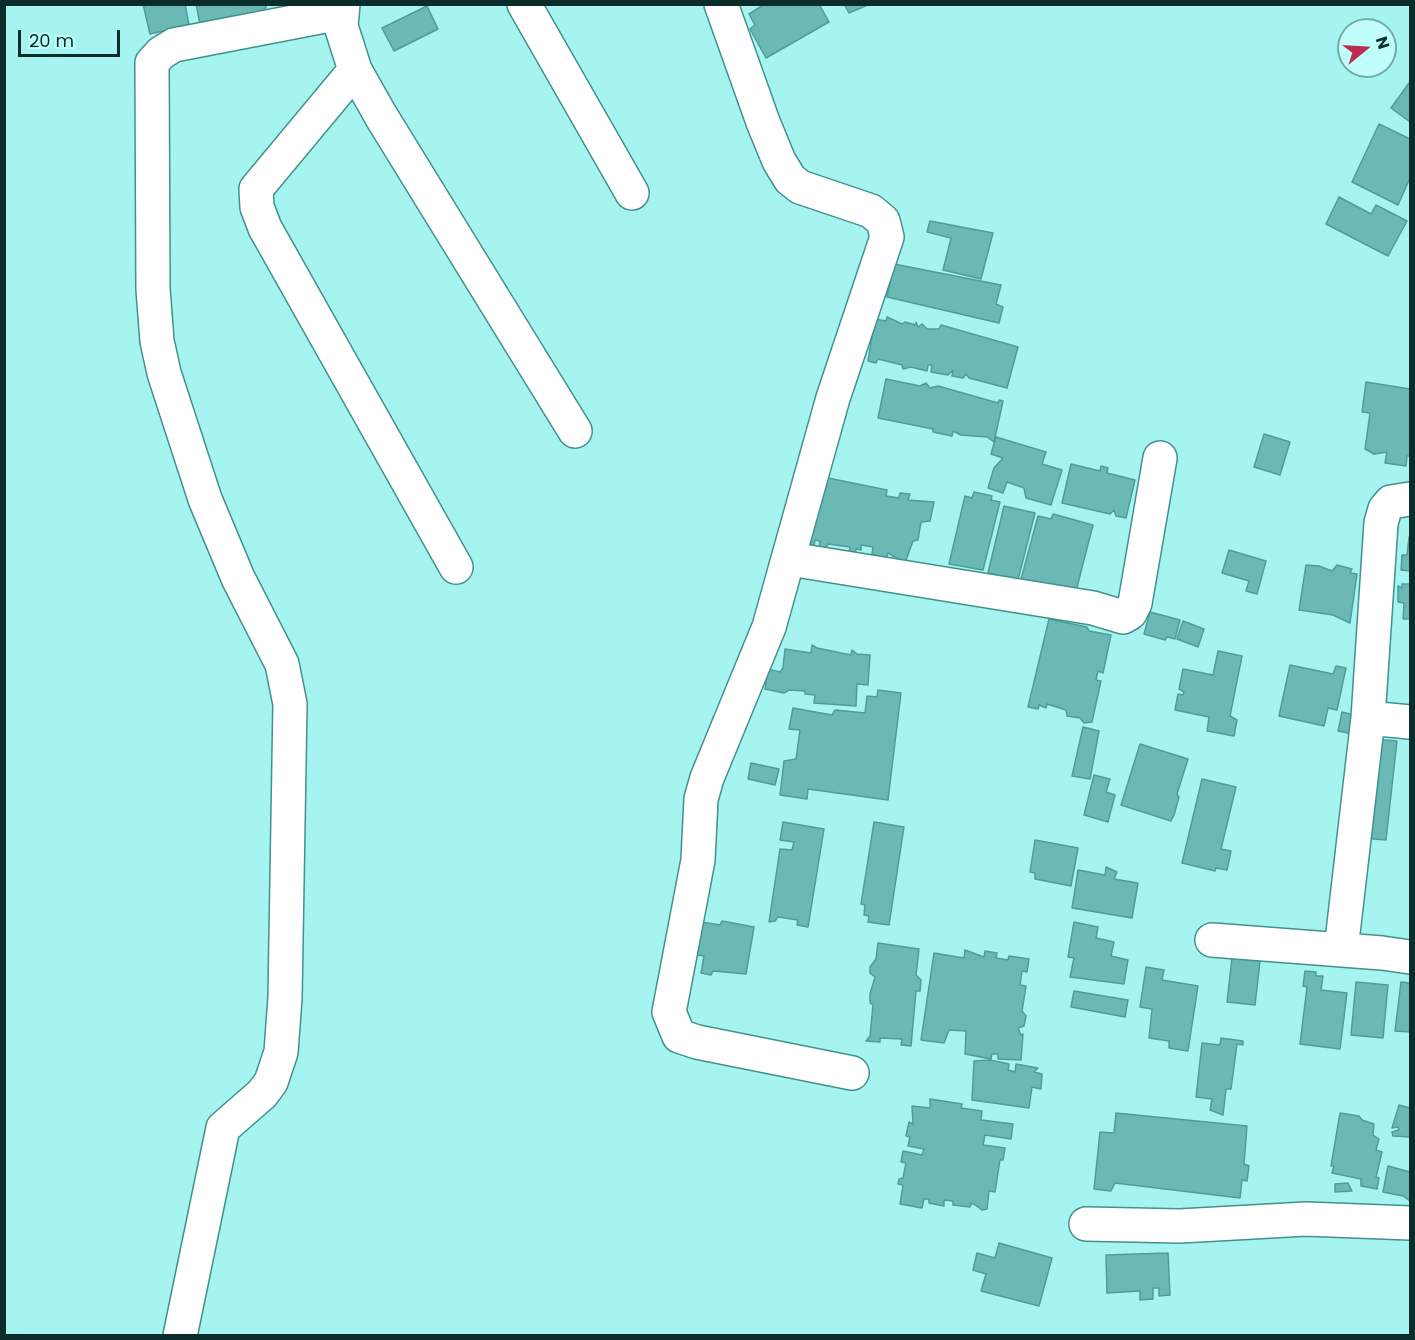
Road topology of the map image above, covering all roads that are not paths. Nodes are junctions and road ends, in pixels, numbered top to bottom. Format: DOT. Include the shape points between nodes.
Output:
graph roads {
  1 [pos="524,4"];
  2 [pos="721,4"];
  3 [pos="342,9"];
  4 [pos="355,70"];
  5 [pos="632,193"];
  6 [pos="575,431"];
  7 [pos="1160,458"];
  8 [pos="1410,499"];
  9 [pos="790,559"];
  10 [pos="456,567"];
  11 [pos="1368,718"];
  12 [pos="1410,722"];
  13 [pos="1212,940"];
  14 [pos="1341,950"];
  15 [pos="1410,957"];
  16 [pos="852,1072"];
  17 [pos="1410,1223"];
  18 [pos="1086,1224"];
  19 [pos="180,1335"];
  1 -- 5 [label="street"];
  2 -- 9 [label="street" via="778,161 790,179 800,187 871,211 883,221 887,231 833,398 797,520"];
  3 -- 4 [label="street" via="340,27"];
  3 -- 19 [label="street" via="174,45 152,63 153,289 159,352 205,499 238,578 282,664 291,704 281,1052 271,1082 262,1094 222,1128"];
  4 -- 6 [label="street"];
  4 -- 10 [label="street" via="256,189 257,207 265,228"];
  7 -- 9 [label="street" via="1135,603 1123,617 1093,608"];
  8 -- 11 [label="street" via="1391,502 1381,523"];
  9 -- 16 [label="street" via="768,627 704,788 698,860 669,1012 679,1036 697,1042"];
  11 -- 12 [label="street"];
  11 -- 14 [label="street"];
  13 -- 14 [label="street"];
  14 -- 15 [label="street"];
  17 -- 18 [label="street" via="1306,1219 1180,1226"];
}
